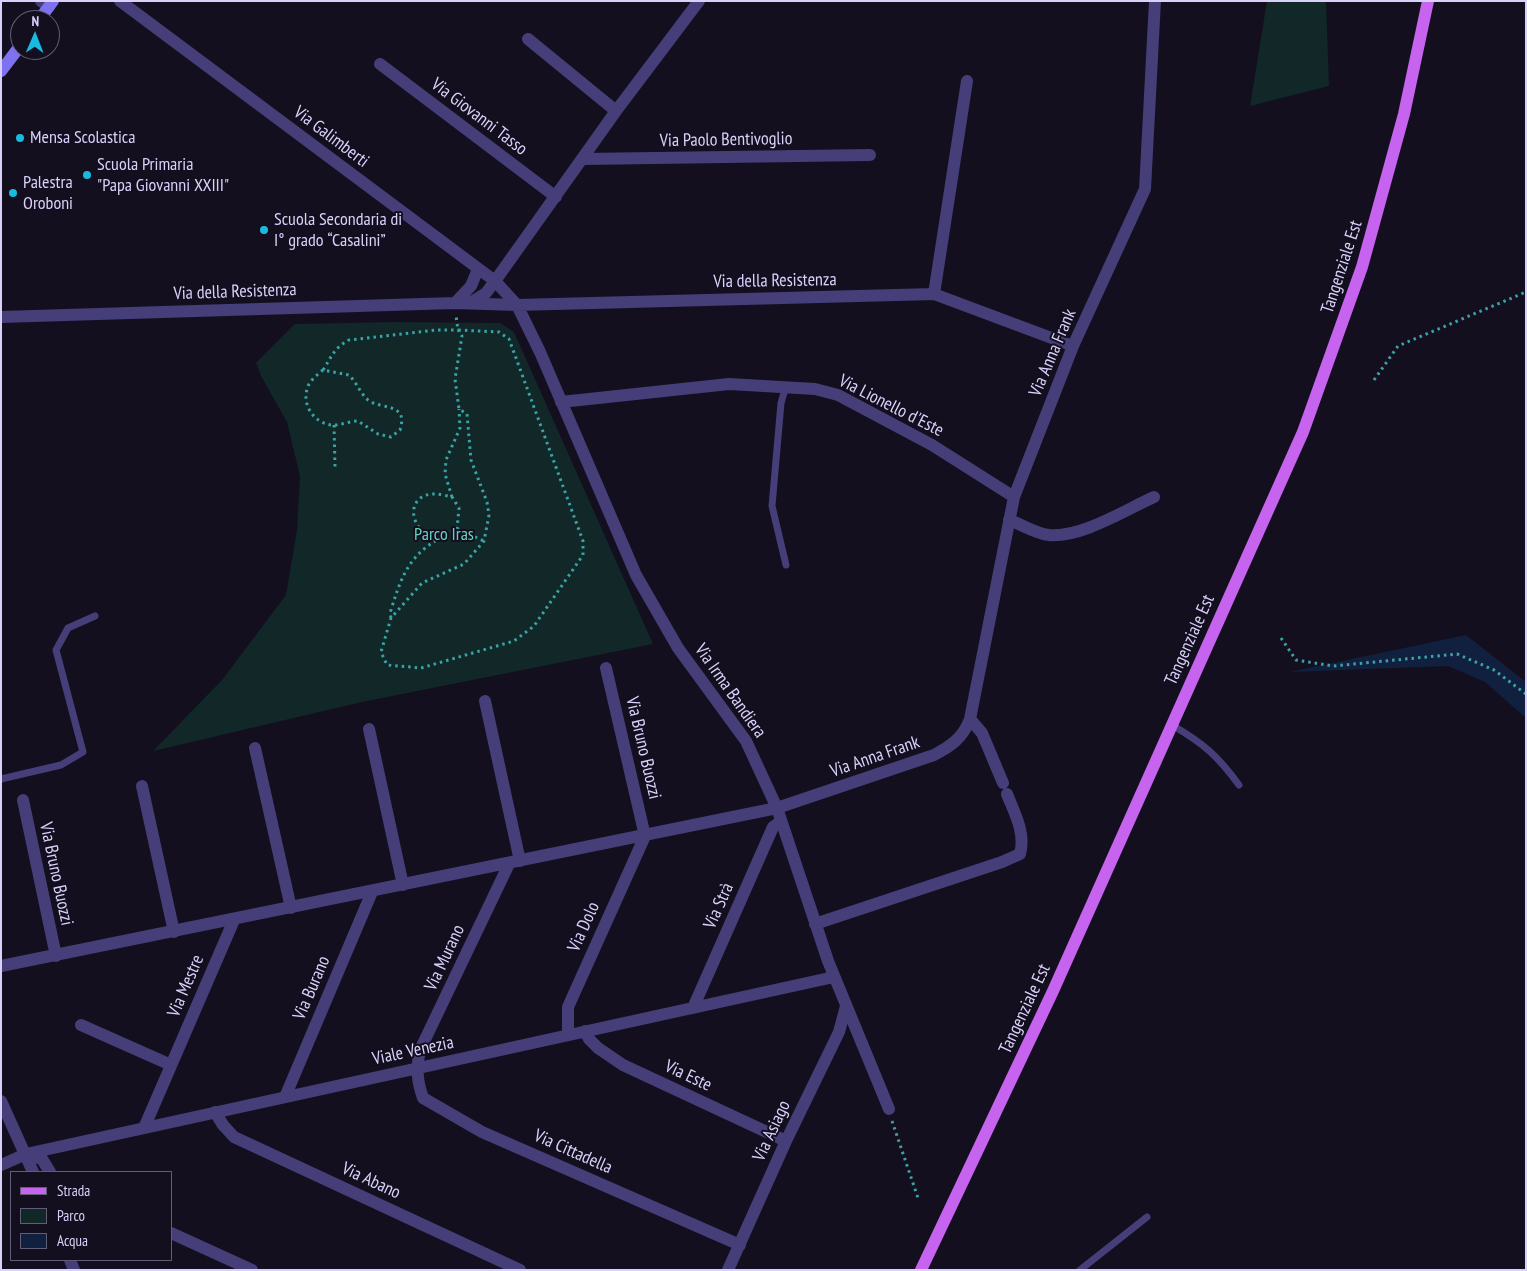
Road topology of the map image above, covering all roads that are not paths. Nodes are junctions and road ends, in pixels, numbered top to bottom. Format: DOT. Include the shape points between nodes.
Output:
graph roads {
  1 [pos="120,1"];
  2 [pos="699,1"];
  3 [pos="1428,1"];
  4 [pos="1152,2"];
  5 [pos="528,39"];
  6 [pos="10,59"];
  7 [pos="380,64"];
  8 [pos="1,71"];
  9 [pos="967,81"];
  10 [pos="616,110"];
  11 [pos="870,155"];
  12 [pos="583,159"];
  13 [pos="556,197"];
  14 [pos="478,269"];
  15 [pos="495,280"];
  16 [pos="934,294"];
  17 [pos="454,303"];
  18 [pos="470,303"];
  19 [pos="517,305"];
  20 [pos="1,317"];
  21 [pos="1073,346"];
  22 [pos="786,386"];
  23 [pos="561,402"];
  24 [pos="1154,496"];
  25 [pos="1014,497"];
  26 [pos="1009,520"];
  27 [pos="786,565"];
  28 [pos="95,616"];
  29 [pos="606,668"];
  30 [pos="484,701"];
  31 [pos="970,719"];
  32 [pos="1172,725"];
  33 [pos="369,729"];
  34 [pos="255,748"];
  35 [pos="1,779"];
  36 [pos="1239,785"];
  37 [pos="142,786"];
  38 [pos="23,800"];
  39 [pos="779,815"];
  40 [pos="645,836"];
  41 [pos="514,862"];
  42 [pos="404,885"];
  43 [pos="372,892"];
  44 [pos="291,908"];
  45 [pos="234,920"];
  46 [pos="815,924"];
  47 [pos="174,932"];
  48 [pos="56,956"];
  49 [pos="1,966"];
  50 [pos="834,977"];
  51 [pos="846,1006"];
  52 [pos="693,1008"];
  53 [pos="81,1025"];
  54 [pos="585,1031"];
  55 [pos="568,1035"];
  56 [pos="171,1065"];
  57 [pos="416,1068"];
  58 [pos="285,1097"];
  59 [pos="1,1101"];
  60 [pos="888,1109"];
  61 [pos="215,1112"];
  62 [pos="144,1128"];
  63 [pos="786,1141"];
  64 [pos="26,1154"];
  65 [pos="1,1164"];
  66 [pos="33,1171"];
  67 [pos="49,1171"];
  68 [pos="1146,1217"];
  69 [pos="172,1233"];
  70 [pos="740,1245"];
  71 [pos="252,1270"];
  72 [pos="520,1270"];
  73 [pos="728,1270"];
  74 [pos="921,1270"];
  75 [pos="1080,1270"];
  1 -- 14 [label="street, Via Galimberti"];
  2 -- 10 [label="street"];
  3 -- 32 [label="main road, Tangenziale Est" via="1404,114 1383,192 1362,267 1323,380 1303,432"];
  4 -- 21 [label="street, Via Anna Frank" via="1145,189"];
  5 -- 10 [label="street"];
  6 -- 8 [label="street"];
  7 -- 13 [label="street, Via Giovanni Tasso"];
  9 -- 16 [label="street"];
  10 -- 12 [label="street"];
  11 -- 12 [label="street, Via Paolo Bentivoglio"];
  12 -- 13 [label="street"];
  13 -- 15 [label="street"];
  14 -- 15 [label="street, Via Galimberti"];
  14 -- 17 [label="street" via="472,286"];
  15 -- 18 [label="street" via="486,293"];
  15 -- 19 [label="street, Via Galimberti"];
  16 -- 19 [label="street, Via della Resistenza"];
  16 -- 21 [label="street, Via della Resistenza"];
  17 -- 18 [label="street, Via della Resistenza"];
  17 -- 20 [label="street, Via della Resistenza"];
  18 -- 19 [label="street, Via della Resistenza"];
  19 -- 23 [label="street, Via Irma Bandiera"];
  21 -- 25 [label="street, Via Anna Frank"];
  22 -- 23 [label="street, Via Lionello d'Este" via="728,384"];
  22 -- 25 [label="street, Via Lionello d'Este" via="838,394 932,445"];
  22 -- 27 [label="lane" via="781,403 772,506"];
  23 -- 39 [label="street, Via Irma Bandiera" via="636,575 678,648 746,741"];
  24 -- 26 [label="street" via="1085,529 1067,534 1048,535"];
  25 -- 26 [label="street, Via Anna Frank"];
  26 -- 31 [label="street, Via Anna Frank"];
  28 -- 35 [label="lane" via="68,628 56,650 83,752 61,765"];
  29 -- 40 [label="street, Via Bruno Buozzi"];
  30 -- 41 [label="street"];
  31 -- 39 [label="street, Via Anna Frank" via="959,739 934,755"];
  31 -- 46 [label="street" via="982,733 1019,824 1020,854"];
  32 -- 36 [label="lane" via="1200,741 1220,758"];
  32 -- 74 [label="main road, Tangenziale Est" via="1053,991"];
  33 -- 42 [label="street"];
  34 -- 44 [label="street"];
  37 -- 47 [label="street"];
  38 -- 48 [label="street, Via Bruno Buozzi"];
  39 -- 40 [label="street"];
  39 -- 46 [label="street, Via Irma Bandiera"];
  39 -- 52 [label="street, Via Strà"];
  40 -- 41 [label="street"];
  40 -- 55 [label="street, Via Dolo" via="568,1007"];
  41 -- 42 [label="street"];
  41 -- 57 [label="street, Via Murano" via="420,1050"];
  42 -- 43 [label="street"];
  43 -- 44 [label="street"];
  43 -- 58 [label="street, Via Burano"];
  44 -- 45 [label="street"];
  45 -- 47 [label="street"];
  45 -- 56 [label="street, Via Mestre"];
  46 -- 50 [label="street, Via Irma Bandiera"];
  47 -- 48 [label="street"];
  48 -- 49 [label="street"];
  50 -- 51 [label="street, Via Irma Bandiera"];
  50 -- 52 [label="street, Viale Venezia"];
  51 -- 60 [label="street, Via Irma Bandiera"];
  51 -- 63 [label="street, Via Asiago" via="839,1032"];
  52 -- 54 [label="street, Viale Venezia"];
  53 -- 56 [label="street"];
  54 -- 55 [label="street, Viale Venezia"];
  54 -- 63 [label="street, Via Este" via="598,1048 623,1065"];
  55 -- 57 [label="street, Viale Venezia"];
  56 -- 62 [label="street, Via Mestre"];
  57 -- 58 [label="street, Viale Venezia"];
  57 -- 70 [label="street, Via Cittadella" via="423,1098 482,1132"];
  58 -- 61 [label="street, Viale Venezia"];
  59 -- 64 [label="street"];
  61 -- 62 [label="street, Viale Venezia"];
  61 -- 72 [label="street, Via Abano" via="234,1137"];
  62 -- 64 [label="street, Viale Venezia"];
  63 -- 70 [label="street, Via Asiago"];
  64 -- 65 [label="street, Viale Venezia"];
  64 -- 66 [label="street"];
  64 -- 67 [label="street" via="42,1159"];
  68 -- 75 [label="lane"];
  69 -- 71 [label="street"];
  70 -- 73 [label="street, Via Asiago"];
}
